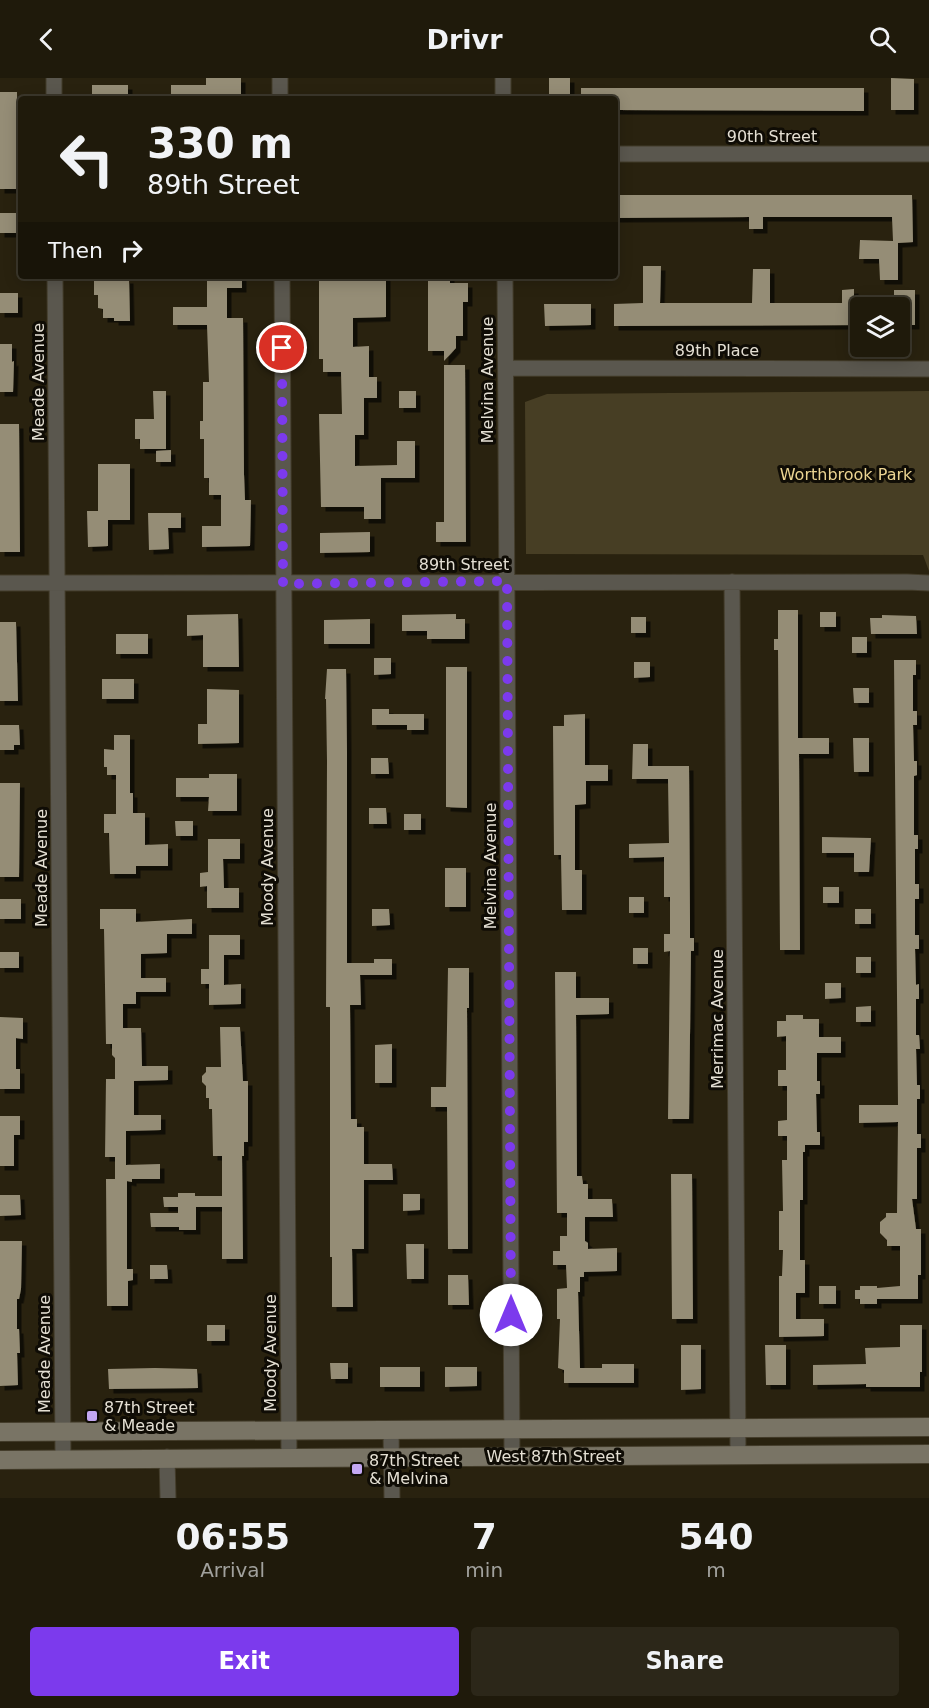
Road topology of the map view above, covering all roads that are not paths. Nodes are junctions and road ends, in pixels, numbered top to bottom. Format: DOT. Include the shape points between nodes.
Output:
graph roads {
  1 [pos="54,78"];
  2 [pos="280,78"];
  3 [pos="503,78"];
  4 [pos="54,96"];
  5 [pos="280,96"];
  6 [pos="503,96"];
  7 [pos="618,154"];
  8 [pos="929,154"];
  9 [pos="55,279"];
  10 [pos="282,279"];
  11 [pos="504,279"];
  12 [pos="506,368"];
  13 [pos="929,369"];
  14 [pos="507,581"];
  15 [pos="732,582"];
  16 [pos="0,583"];
  17 [pos="58,583"];
  18 [pos="929,583"];
  19 [pos="283,584"];
  20 [pos="929,1427"];
  21 [pos="738,1428"];
  22 [pos="512,1429"];
  23 [pos="289,1430"];
  24 [pos="391,1430"];
  25 [pos="0,1432"];
  26 [pos="63,1432"];
  27 [pos="929,1454"];
  28 [pos="738,1455"];
  29 [pos="513,1456"];
  30 [pos="392,1457"];
  31 [pos="167,1458"];
  32 [pos="289,1458"];
  33 [pos="63,1459"];
  34 [pos="0,1460"];
  35 [pos="168,1498"];
  36 [pos="392,1498"];
  1 -- 4 [label="street"];
  2 -- 5 [label="street"];
  3 -- 6 [label="street"];
  7 -- 8 [label="street, 90th Street"];
  9 -- 17 [label="street, Meade Avenue"];
  10 -- 19 [label="street, Moody Avenue"];
  11 -- 12 [label="street, Melvina Avenue"];
  12 -- 13 [label="street, 89th Place"];
  12 -- 14 [label="street, Melvina Avenue"];
  14 -- 15 [label="street, 89th Street"];
  14 -- 19 [label="street, 89th Street"];
  14 -- 22 [label="street, Melvina Avenue"];
  15 -- 18 [label="street, 89th Street"];
  15 -- 21 [label="street, Merrimac Avenue"];
  16 -- 17 [label="street, 89th Street"];
  17 -- 19 [label="street, 89th Street"];
  17 -- 26 [label="street, Meade Avenue"];
  19 -- 23 [label="street, Moody Avenue"];
  20 -- 21 [label="main road, West 87th Street"];
  21 -- 22 [label="main road, West 87th Street"];
  21 -- 28 [label="street, Merrimac Avenue"];
  22 -- 24 [label="main road, West 87th Street"];
  22 -- 29 [label="street, Melvina Avenue"];
  23 -- 24 [label="main road, West 87th Street"];
  23 -- 26 [label="main road, West 87th Street"];
  23 -- 32 [label="street, Moody Avenue"];
  24 -- 30 [label="street"];
  25 -- 26 [label="main road, West 87th Street"];
  26 -- 33 [label="street, Meade Avenue"];
  27 -- 28 [label="main road, West 87th Street"];
  28 -- 29 [label="main road, West 87th Street"];
  29 -- 30 [label="main road, West 87th Street"];
  30 -- 32 [label="main road, West 87th Street"];
  30 -- 36 [label="street"];
  31 -- 32 [label="main road, West 87th Street"];
  31 -- 33 [label="main road, West 87th Street"];
  31 -- 35 [label="street"];
  33 -- 34 [label="main road, West 87th Street"];
}
